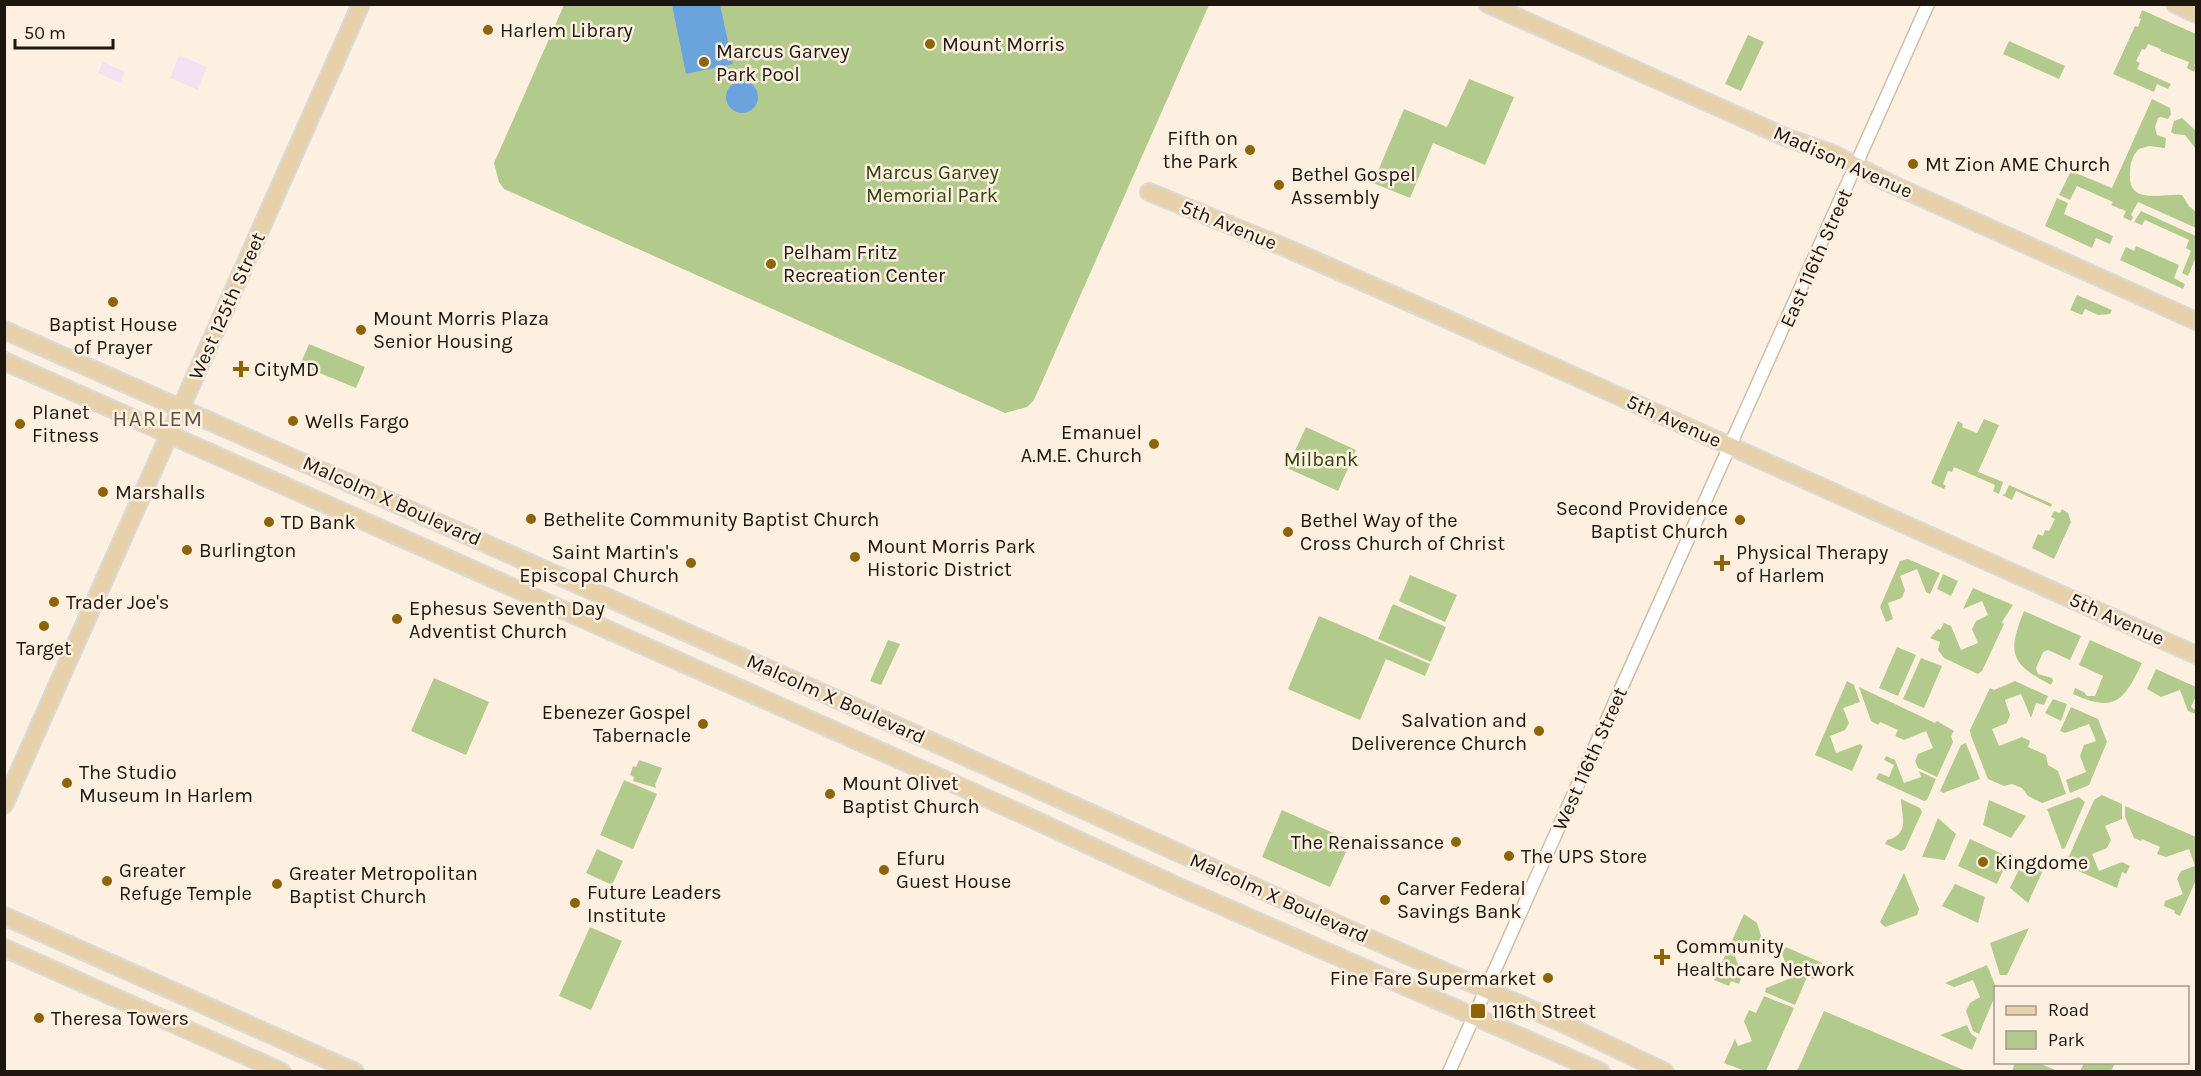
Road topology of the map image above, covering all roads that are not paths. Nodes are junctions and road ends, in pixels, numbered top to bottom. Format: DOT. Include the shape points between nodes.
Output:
graph roads {
  1 [pos="361,4"];
  2 [pos="1488,4"];
  3 [pos="1929,4"];
  4 [pos="2175,4"];
  5 [pos="2196,14"];
  6 [pos="1857,166"];
  7 [pos="1149,192"];
  8 [pos="2196,321"];
  9 [pos="4,330"];
  10 [pos="4,361"];
  11 [pos="181,408"];
  12 [pos="170,435"];
  13 [pos="1731,446"];
  14 [pos="2196,655"];
  15 [pos="4,805"];
  16 [pos="4,916"];
  17 [pos="4,948"];
  18 [pos="1485,990"];
  19 [pos="1474,1016"];
  20 [pos="282,1071"];
  21 [pos="355,1071"];
  22 [pos="1449,1071"];
  23 [pos="1601,1071"];
  24 [pos="1665,1071"];
  1 -- 11 [label="main road, West 125th Street"];
  2 -- 6 [label="main road, Madison Avenue"];
  3 -- 6 [label="street, East 116th Street"];
  4 -- 5 [label="main road"];
  6 -- 8 [label="main road, Madison Avenue"];
  6 -- 13 [label="street, East 116th Street"];
  7 -- 13 [label="main road, 5th Avenue"];
  9 -- 11 [label="main road, Malcolm X Boulevard"];
  10 -- 12 [label="main road, Malcolm X Boulevard"];
  11 -- 12 [label="main road, West 125th Street"];
  11 -- 18 [label="main road, Malcolm X Boulevard"];
  12 -- 15 [label="main road, West 125th Street"];
  12 -- 19 [label="main road, Malcolm X Boulevard"];
  13 -- 14 [label="main road, 5th Avenue"];
  13 -- 18 [label="street, West 116th Street"];
  16 -- 21 [label="main road"];
  17 -- 20 [label="main road"];
  18 -- 19 [label="street, West 116th Street"];
  18 -- 24 [label="main road, Malcolm X Boulevard"];
  19 -- 22 [label="street, West 116th Street"];
  19 -- 23 [label="main road, Malcolm X Boulevard"];
}
